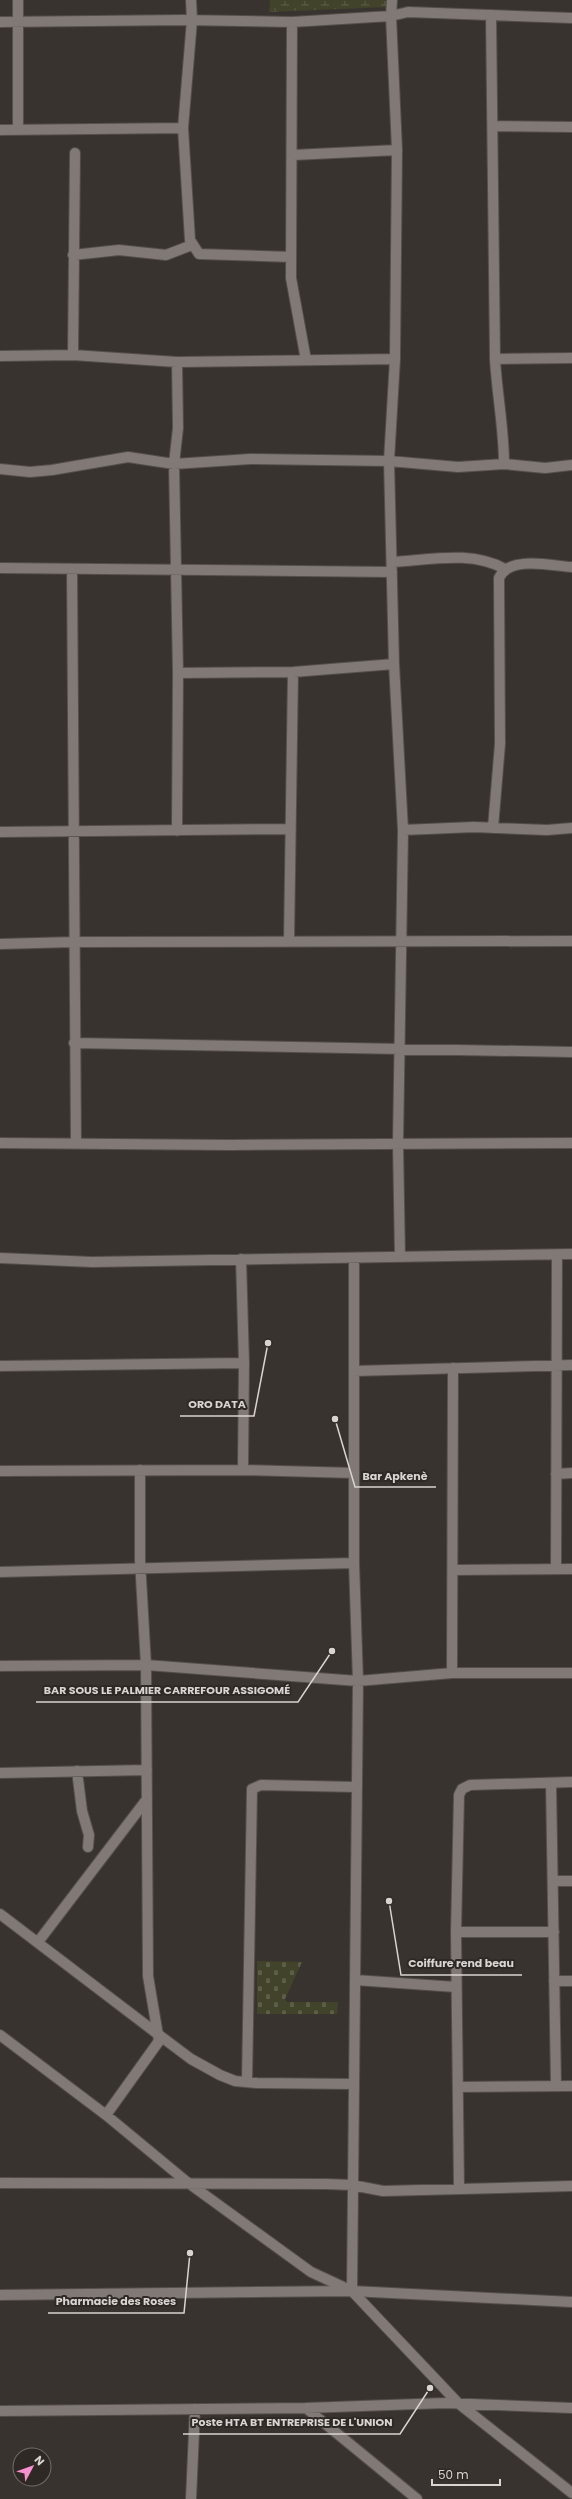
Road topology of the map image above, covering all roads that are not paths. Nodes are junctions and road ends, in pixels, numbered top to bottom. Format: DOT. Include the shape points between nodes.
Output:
graph roads {
  1 [pos="18,0"];
  2 [pos="191,0"];
  3 [pos="392,0"];
  4 [pos="491,15"];
  5 [pos="391,16"];
  6 [pos="572,18"];
  7 [pos="192,20"];
  8 [pos="17,21"];
  9 [pos="0,22"];
  10 [pos="292,22"];
  11 [pos="493,126"];
  12 [pos="572,127"];
  13 [pos="183,128"];
  14 [pos="0,130"];
  15 [pos="18,130"];
  16 [pos="397,150"];
  17 [pos="75,153"];
  18 [pos="293,155"];
  19 [pos="192,245"];
  20 [pos="73,255"];
  21 [pos="291,257"];
  22 [pos="74,355"];
  23 [pos="0,356"];
  24 [pos="495,358"];
  25 [pos="572,358"];
  26 [pos="395,359"];
  27 [pos="306,360"];
  28 [pos="177,362"];
  29 [pos="389,461"];
  30 [pos="174,464"];
  31 [pos="504,464"];
  32 [pos="572,465"];
  33 [pos="0,469"];
  34 [pos="392,567"];
  35 [pos="572,567"];
  36 [pos="0,568"];
  37 [pos="72,569"];
  38 [pos="506,569"];
  39 [pos="176,570"];
  40 [pos="394,664"];
  41 [pos="293,672"];
  42 [pos="178,673"];
  43 [pos="493,828"];
  44 [pos="572,828"];
  45 [pos="290,829"];
  46 [pos="403,830"];
  47 [pos="73,831"];
  48 [pos="177,831"];
  49 [pos="0,832"];
  50 [pos="289,941"];
  51 [pos="572,941"];
  52 [pos="73,942"];
  53 [pos="400,942"];
  54 [pos="0,944"];
  55 [pos="74,1043"];
  56 [pos="401,1049"];
  57 [pos="572,1052"];
  58 [pos="76,1143"];
  59 [pos="572,1143"];
  60 [pos="0,1144"];
  61 [pos="398,1144"];
  62 [pos="572,1254"];
  63 [pos="557,1255"];
  64 [pos="400,1257"];
  65 [pos="0,1258"];
  66 [pos="354,1258"];
  67 [pos="241,1260"];
  68 [pos="244,1364"];
  69 [pos="557,1365"];
  70 [pos="572,1365"];
  71 [pos="0,1366"];
  72 [pos="453,1368"];
  73 [pos="354,1371"];
  74 [pos="140,1470"];
  75 [pos="243,1470"];
  76 [pos="0,1471"];
  77 [pos="354,1473"];
  78 [pos="572,1473"];
  79 [pos="556,1474"];
  80 [pos="354,1563"];
  81 [pos="556,1569"];
  82 [pos="572,1569"];
  83 [pos="142,1570"];
  84 [pos="453,1570"];
  85 [pos="0,1572"];
  86 [pos="146,1665"];
  87 [pos="0,1666"];
  88 [pos="452,1673"];
  89 [pos="572,1673"];
  90 [pos="358,1680"];
  91 [pos="147,1770"];
  92 [pos="77,1771"];
  93 [pos="0,1772"];
  94 [pos="572,1782"];
  95 [pos="551,1783"];
  96 [pos="356,1786"];
  97 [pos="147,1800"];
  98 [pos="88,1847"];
  99 [pos="554,1881"];
  100 [pos="572,1881"];
  101 [pos="0,1914"];
  102 [pos="456,1932"];
  103 [pos="554,1932"];
  104 [pos="38,1942"];
  105 [pos="355,1980"];
  106 [pos="554,1981"];
  107 [pos="572,1981"];
  108 [pos="456,1987"];
  109 [pos="0,2035"];
  110 [pos="159,2036"];
  111 [pos="247,2082"];
  112 [pos="353,2084"];
  113 [pos="556,2086"];
  114 [pos="572,2086"];
  115 [pos="458,2087"];
  116 [pos="106,2115"];
  117 [pos="187,2182"];
  118 [pos="0,2183"];
  119 [pos="352,2185"];
  120 [pos="572,2186"];
  121 [pos="459,2189"];
  122 [pos="352,2291"];
  123 [pos="0,2295"];
  124 [pos="572,2302"];
  125 [pos="458,2403"];
  126 [pos="306,2408"];
  127 [pos="572,2408"];
  128 [pos="195,2409"];
  129 [pos="0,2411"];
  130 [pos="572,2493"];
  131 [pos="191,2499"];
  132 [pos="417,2499"];
  1 -- 8 [label="street"];
  2 -- 7 [label="street"];
  3 -- 5 [label="street"];
  4 -- 5 [label="street" via="408,12"];
  4 -- 6 [label="street"];
  4 -- 11 [label="street"];
  5 -- 10 [label="street"];
  5 -- 16 [label="street"];
  7 -- 8 [label="street"];
  7 -- 10 [label="street"];
  7 -- 13 [label="street"];
  8 -- 9 [label="street"];
  8 -- 15 [label="street"];
  10 -- 18 [label="street"];
  11 -- 12 [label="street"];
  11 -- 24 [label="street"];
  13 -- 15 [label="street"];
  13 -- 19 [label="street" via="189,234"];
  14 -- 15 [label="street"];
  16 -- 18 [label="street"];
  16 -- 26 [label="street"];
  17 -- 20 [label="street"];
  18 -- 21 [label="street"];
  19 -- 20 [label="street" via="166,255 119,250"];
  19 -- 21 [label="street" via="199,254"];
  20 -- 22 [label="street"];
  21 -- 27 [label="street" via="291,278"];
  22 -- 23 [label="street"];
  22 -- 28 [label="street"];
  24 -- 25 [label="street"];
  24 -- 31 [label="street"];
  26 -- 27 [label="street"];
  26 -- 29 [label="street"];
  27 -- 28 [label="street"];
  28 -- 30 [label="street" via="178,428"];
  29 -- 30 [label="street" via="250,459"];
  29 -- 31 [label="street" via="458,467"];
  29 -- 34 [label="street"];
  30 -- 33 [label="street" via="128,457 52,470 30,472"];
  30 -- 39 [label="street"];
  31 -- 32 [label="street" via="537,468"];
  34 -- 38 [label="street" via="471,557 491,561"];
  34 -- 39 [label="street"];
  34 -- 40 [label="street"];
  35 -- 38 [label="street" via="527,564"];
  36 -- 37 [label="street"];
  37 -- 39 [label="street"];
  37 -- 47 [label="street"];
  38 -- 43 [label="street" via="499,578 500,744"];
  39 -- 42 [label="street"];
  40 -- 41 [label="street"];
  40 -- 46 [label="street"];
  41 -- 42 [label="street"];
  41 -- 45 [label="street"];
  42 -- 48 [label="street"];
  43 -- 44 [label="street"];
  43 -- 46 [label="street"];
  45 -- 48 [label="street"];
  45 -- 50 [label="street"];
  46 -- 53 [label="street"];
  47 -- 48 [label="street"];
  47 -- 49 [label="street"];
  47 -- 52 [label="street"];
  50 -- 52 [label="street"];
  50 -- 53 [label="street"];
  51 -- 53 [label="street"];
  52 -- 54 [label="street"];
  52 -- 55 [label="street"];
  53 -- 56 [label="street"];
  55 -- 56 [label="street"];
  55 -- 58 [label="street"];
  56 -- 57 [label="street"];
  56 -- 61 [label="street"];
  58 -- 60 [label="street"];
  58 -- 61 [label="street" via="230,1146"];
  59 -- 61 [label="street"];
  61 -- 64 [label="street"];
  62 -- 63 [label="street"];
  63 -- 64 [label="street"];
  63 -- 69 [label="street"];
  64 -- 66 [label="street"];
  65 -- 67 [label="street" via="92,1262"];
  66 -- 67 [label="street"];
  66 -- 73 [label="street"];
  67 -- 68 [label="street"];
  68 -- 71 [label="street"];
  68 -- 75 [label="street"];
  69 -- 70 [label="street"];
  69 -- 72 [label="street"];
  69 -- 79 [label="street"];
  72 -- 73 [label="street"];
  72 -- 84 [label="street"];
  73 -- 77 [label="street"];
  74 -- 75 [label="street"];
  74 -- 76 [label="street"];
  74 -- 83 [label="street"];
  75 -- 77 [label="street"];
  77 -- 80 [label="street"];
  78 -- 79 [label="street"];
  79 -- 81 [label="street"];
  80 -- 83 [label="street"];
  80 -- 90 [label="street"];
  81 -- 82 [label="street"];
  81 -- 84 [label="street"];
  83 -- 85 [label="street"];
  83 -- 86 [label="street"];
  84 -- 88 [label="street"];
  86 -- 87 [label="street"];
  86 -- 90 [label="street"];
  86 -- 91 [label="street"];
  88 -- 89 [label="street"];
  88 -- 90 [label="street"];
  90 -- 96 [label="street"];
  91 -- 92 [label="street"];
  91 -- 97 [label="street"];
  92 -- 93 [label="street"];
  92 -- 98 [label="street" via="82,1811 89,1835"];
  94 -- 95 [label="street"];
  95 -- 99 [label="street"];
  95 -- 102 [label="street" via="470,1785 462,1789 459,1795"];
  96 -- 105 [label="street"];
  96 -- 111 [label="street" via="261,1785 252,1790"];
  97 -- 104 [label="street"];
  97 -- 110 [label="street" via="148,1976"];
  99 -- 100 [label="street"];
  99 -- 103 [label="street"];
  101 -- 104 [label="street"];
  102 -- 103 [label="street"];
  102 -- 108 [label="street"];
  103 -- 106 [label="street"];
  104 -- 110 [label="street"];
  105 -- 108 [label="street"];
  105 -- 112 [label="street"];
  106 -- 107 [label="street"];
  106 -- 113 [label="street"];
  108 -- 115 [label="street"];
  109 -- 116 [label="street"];
  110 -- 111 [label="street" via="191,2059 220,2075"];
  110 -- 116 [label="street" via="157,2045"];
  111 -- 112 [label="street"];
  112 -- 119 [label="street"];
  113 -- 114 [label="street"];
  113 -- 115 [label="street"];
  115 -- 121 [label="street"];
  116 -- 117 [label="street"];
  117 -- 118 [label="street"];
  117 -- 119 [label="street"];
  117 -- 122 [label="street" via="311,2272"];
  119 -- 121 [label="street" via="383,2191"];
  119 -- 122 [label="street"];
  120 -- 121 [label="street"];
  122 -- 123 [label="street"];
  122 -- 124 [label="street"];
  122 -- 125 [label="street"];
  125 -- 126 [label="street"];
  125 -- 127 [label="street"];
  125 -- 130 [label="street"];
  126 -- 128 [label="street"];
  126 -- 132 [label="street"];
  128 -- 129 [label="street"];
  128 -- 131 [label="street"];
}
